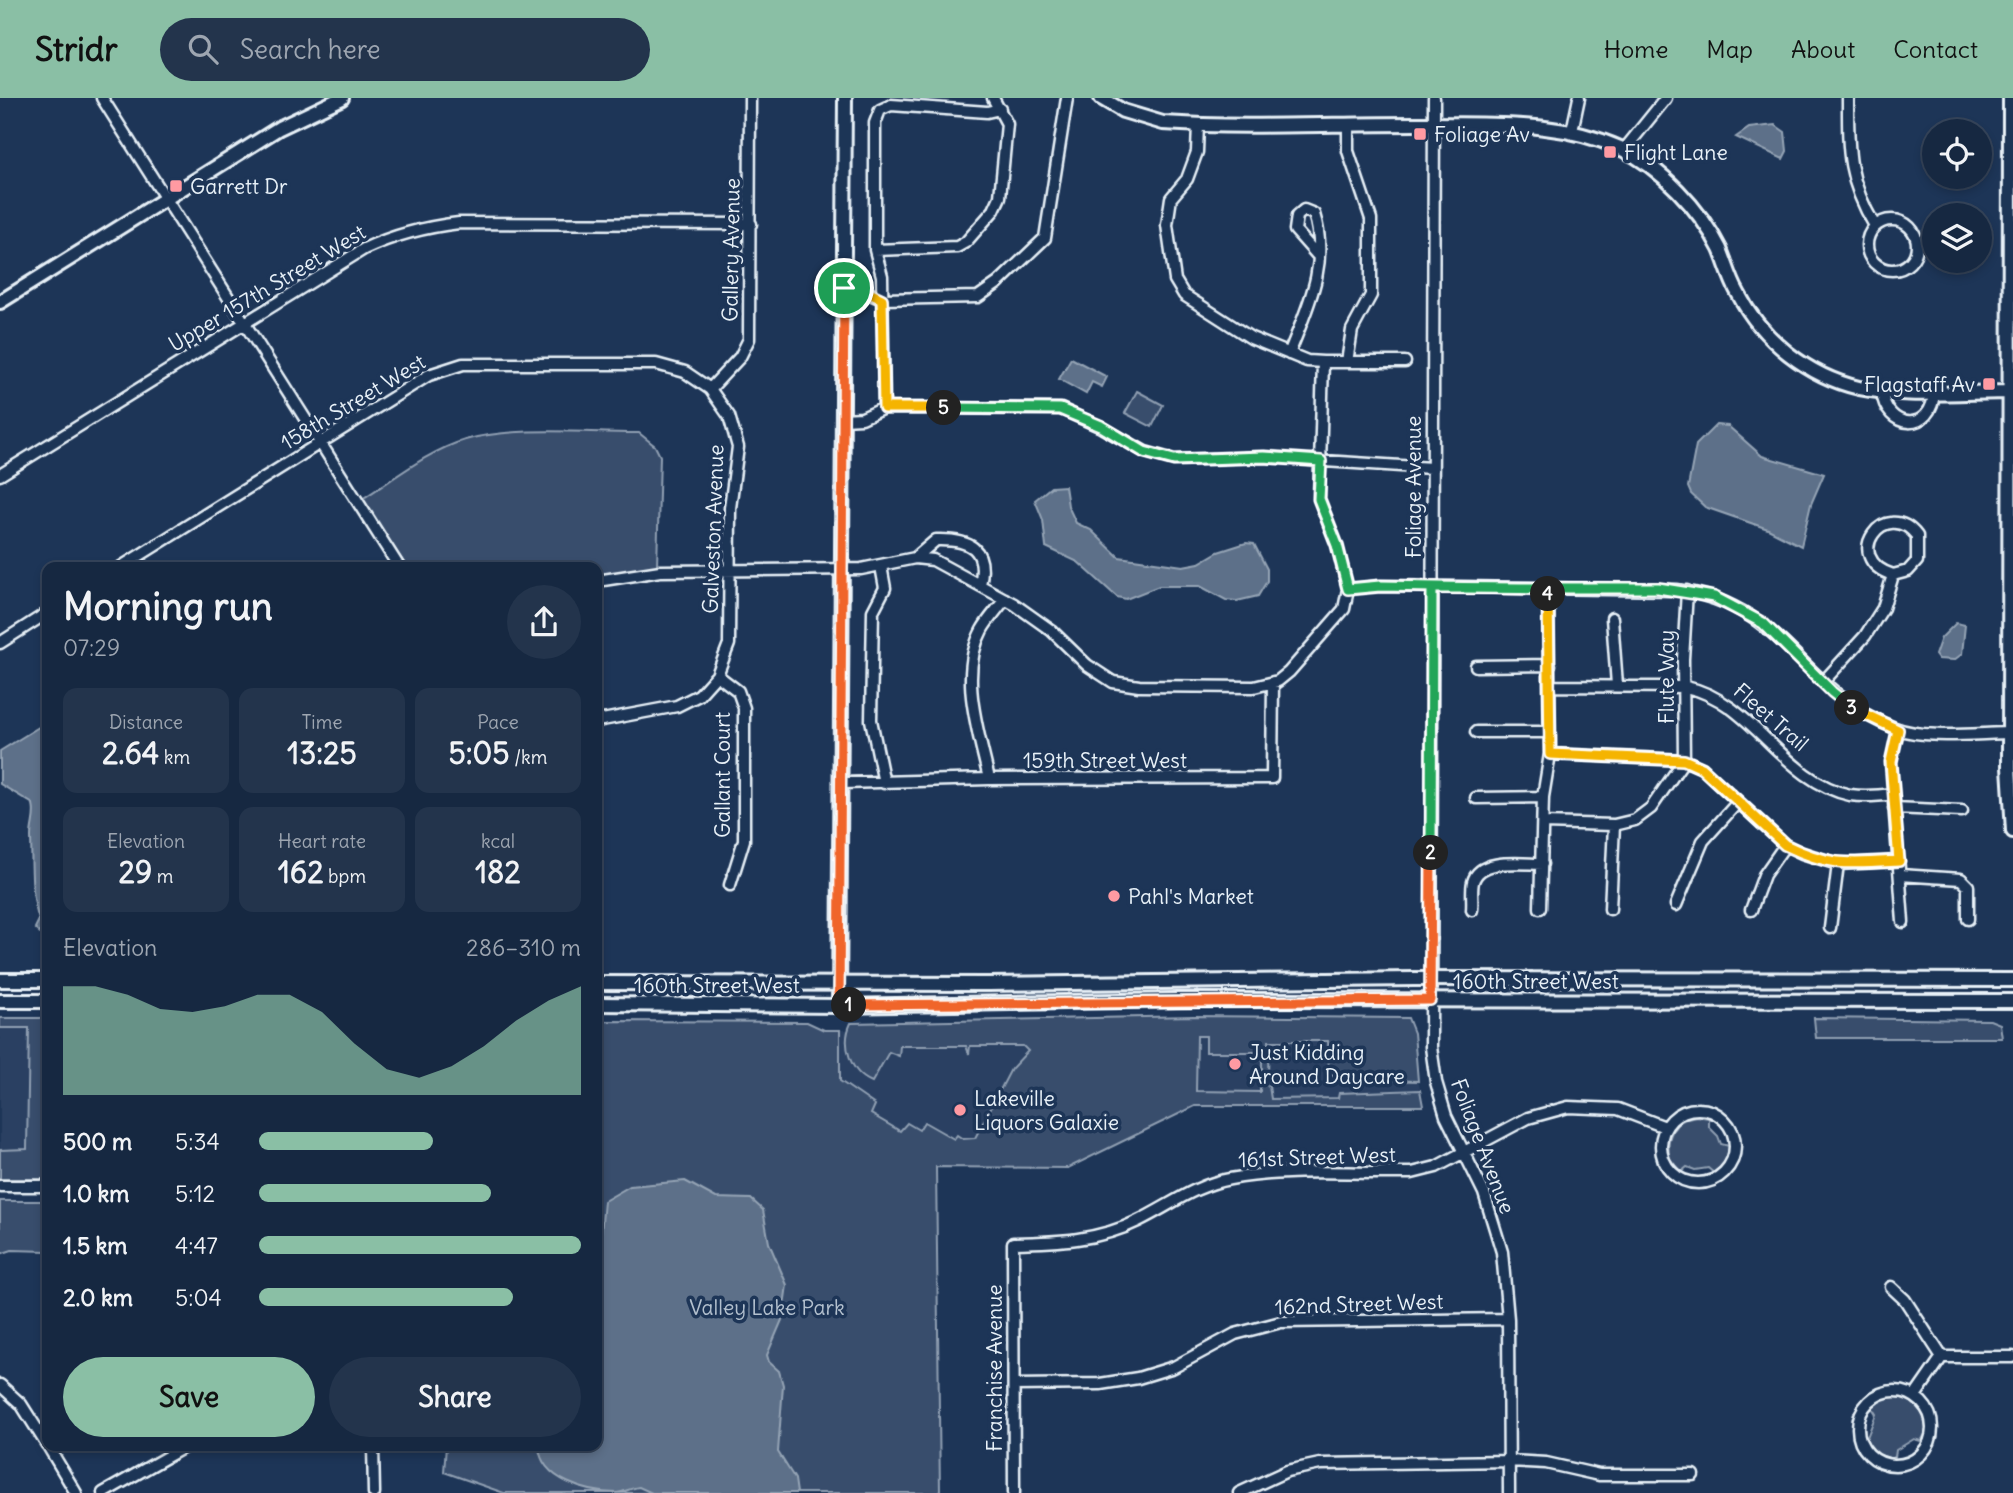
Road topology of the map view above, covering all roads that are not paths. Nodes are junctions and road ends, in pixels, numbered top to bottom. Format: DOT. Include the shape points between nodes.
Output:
graph roads {
  1 [pos="102,98"];
  2 [pos="342,98"];
  3 [pos="750,98"];
  4 [pos="845,98"];
  5 [pos="993,98"];
  6 [pos="1067,98"];
  7 [pos="1101,98"];
  8 [pos="1434,98"];
  9 [pos="1579,98"];
  10 [pos="1666,98"];
  11 [pos="1848,98"];
  12 [pos="2010,98"];
  13 [pos="1000,109"];
  14 [pos="1198,124"];
  15 [pos="1348,124"];
  16 [pos="1433,124"];
  17 [pos="1572,131"];
  18 [pos="1624,150"];
  19 [pos="165,199"];
  20 [pos="751,224"];
  21 [pos="1875,226"];
  22 [pos="875,250"];
  23 [pos="1318,256"];
  24 [pos="844,288"];
  25 [pos="882,299"];
  26 [pos="0,302"];
  27 [pos="244,323"];
  28 [pos="1289,354"];
  29 [pos="1324,362"];
  30 [pos="1347,362"];
  31 [pos="1405,362"];
  32 [pos="710,389"];
  33 [pos="1882,391"];
  34 [pos="1934,391"];
  35 [pos="2011,392"];
  36 [pos="884,408"];
  37 [pos="843,419"];
  38 [pos="320,443"];
  39 [pos="1321,461"];
  40 [pos="1431,468"];
  41 [pos="0,475"];
  42 [pos="915,558"];
  43 [pos="129,562"];
  44 [pos="391,562"];
  45 [pos="881,566"];
  46 [pos="730,568"];
  47 [pos="842,569"];
  48 [pos="1893,575"];
  49 [pos="602,579"];
  50 [pos="980,585"];
  51 [pos="1432,588"];
  52 [pos="1348,589"];
  53 [pos="1548,589"];
  54 [pos="1687,591"];
  55 [pos="1005,599"];
  56 [pos="42,616"];
  57 [pos="1612,618"];
  58 [pos="0,643"];
  59 [pos="1550,665"];
  60 [pos="1476,666"];
  61 [pos="716,675"];
  62 [pos="1273,682"];
  63 [pos="1823,682"];
  64 [pos="1617,685"];
  65 [pos="1551,686"];
  66 [pos="1686,687"];
  67 [pos="602,719"];
  68 [pos="1898,730"];
  69 [pos="1476,732"];
  70 [pos="1550,732"];
  71 [pos="2011,733"];
  72 [pos="1550,754"];
  73 [pos="1684,760"];
  74 [pos="989,779"];
  75 [pos="843,783"];
  76 [pos="884,783"];
  77 [pos="1893,794"];
  78 [pos="1543,797"];
  79 [pos="1476,799"];
  80 [pos="1738,803"];
  81 [pos="1894,808"];
  82 [pos="1962,811"];
  83 [pos="1543,822"];
  84 [pos="1615,825"];
  85 [pos="2013,831"];
  86 [pos="1785,845"];
  87 [pos="1899,861"];
  88 [pos="1542,864"];
  89 [pos="1838,864"];
  90 [pos="1900,875"];
  91 [pos="730,885"];
  92 [pos="1676,905"];
  93 [pos="1539,908"];
  94 [pos="1609,909"];
  95 [pos="1472,910"];
  96 [pos="1751,910"];
  97 [pos="1968,919"];
  98 [pos="1903,922"];
  99 [pos="1830,928"];
  100 [pos="1430,979"];
  101 [pos="0,980"];
  102 [pos="42,980"];
  103 [pos="2013,980"];
  104 [pos="602,983"];
  105 [pos="840,984"];
  106 [pos="1430,1000"];
  107 [pos="0,1001"];
  108 [pos="2013,1001"];
  109 [pos="42,1002"];
  110 [pos="602,1004"];
  111 [pos="839,1006"];
  112 [pos="1665,1128"];
  113 [pos="1464,1154"];
  114 [pos="0,1186"];
  115 [pos="42,1186"];
  116 [pos="1013,1243"];
  117 [pos="1892,1287"];
  118 [pos="1508,1319"];
  119 [pos="1942,1357"];
  120 [pos="2013,1357"];
  121 [pos="0,1385"];
  122 [pos="1014,1385"];
  123 [pos="1915,1396"];
  124 [pos="42,1436"];
  125 [pos="52,1451"];
  126 [pos="177,1451"];
  127 [pos="373,1451"];
  128 [pos="1509,1461"];
  129 [pos="1693,1475"];
  130 [pos="76,1493"];
  131 [pos="103,1493"];
  132 [pos="374,1493"];
  133 [pos="1014,1493"];
  134 [pos="1239,1493"];
  135 [pos="1509,1493"];
  1 -- 19 [label="street"];
  2 -- 19 [label="street" via="279,128"];
  3 -- 20 [label="street, Gallery Avenue"];
  4 -- 24 [label="street"];
  5 -- 13 [label="street"];
  6 -- 25 [label="street" via="1045,238 978,297"];
  7 -- 14 [label="street" via="1142,118"];
  8 -- 16 [label="street, Foliage Avenue"];
  9 -- 17 [label="street"];
  10 -- 18 [label="street"];
  11 -- 21 [label="street" via="1851,175"];
  12 -- 35 [label="street"];
  13 -- 22 [label="street" via="1007,124 1000,197 966,242 957,247"];
  13 -- 22 [label="street" via="891,105 880,110 875,123"];
  14 -- 15 [label="street"];
  14 -- 28 [label="street" via="1197,152 1187,178 1171,198 1167,225 1175,280 1184,295 1251,338"];
  15 -- 16 [label="street"];
  15 -- 30 [label="street" via="1348,150 1371,219 1371,295 1352,330"];
  16 -- 17 [label="street" via="1534,125"];
  16 -- 40 [label="street, Foliage Avenue"];
  17 -- 18 [label="street"];
  18 -- 33 [label="street" via="1655,172 1694,211 1719,248 1747,309 1780,348 1827,377"];
  19 -- 26 [label="street"];
  19 -- 27 [label="street"];
  20 -- 27 [label="street, Upper 157th Street West" via="459,223 424,227 364,249"];
  20 -- 32 [label="street, Gallery Avenue" via="749,339 740,357"];
  21 -- 21 [label="street" via="1866,241 1870,259 1886,270 1907,266 1917,248 1911,229 1895,220"];
  22 -- 25 [label="street"];
  23 -- 28 [label="street" via="1318,278"];
  24 -- 25 [label="street"];
  24 -- 37 [label="street"];
  25 -- 36 [label="street"];
  27 -- 38 [label="street"];
  27 -- 41 [label="street, Upper 157th Street West"];
  28 -- 29 [label="street"];
  29 -- 30 [label="street"];
  29 -- 39 [label="street"];
  30 -- 31 [label="street"];
  32 -- 38 [label="street, 158th Street West" via="685,372 656,365 463,364 429,375"];
  32 -- 46 [label="street, Galveston Avenue" via="729,416 738,447 730,508"];
  33 -- 34 [label="street"];
  33 -- 34 [label="street" via="1889,414 1914,422 1934,406"];
  34 -- 35 [label="street"];
  35 -- 71 [label="street"];
  36 -- 37 [label="street" via="862,418"];
  36 -- 39 [label="street" via="1060,409 1101,426 1144,452 1174,460 1264,457"];
  37 -- 47 [label="street"];
  38 -- 43 [label="street, 158th Street West"];
  38 -- 44 [label="street"];
  39 -- 40 [label="street"];
  39 -- 52 [label="street" via="1319,499"];
  40 -- 51 [label="street, Foliage Avenue"];
  42 -- 45 [label="street"];
  42 -- 50 [label="street" via="933,560"];
  42 -- 50 [label="street" via="936,540 956,539 976,549 984,565"];
  45 -- 47 [label="street"];
  45 -- 76 [label="street" via="885,588 873,611 871,720"];
  46 -- 47 [label="street"];
  46 -- 49 [label="street"];
  46 -- 61 [label="street, Galveston Avenue" via="729,644"];
  47 -- 75 [label="street"];
  48 -- 48 [label="street" via="1908,571 1920,552 1912,528 1894,522 1873,533 1868,541 1875,565"];
  48 -- 63 [label="street" via="1883,608"];
  50 -- 55 [label="street"];
  51 -- 52 [label="street"];
  51 -- 53 [label="street"];
  51 -- 100 [label="street, Foliage Avenue"];
  52 -- 62 [label="street" via="1343,609 1289,673"];
  53 -- 54 [label="street"];
  53 -- 59 [label="street"];
  54 -- 63 [label="street" via="1714,597 1763,623"];
  54 -- 66 [label="street, Flute Way"];
  55 -- 62 [label="street" via="1113,681 1139,686 1254,687"];
  55 -- 74 [label="street" via="981,631 971,668 973,703"];
  56 -- 58 [label="street"];
  57 -- 64 [label="street"];
  59 -- 60 [label="street"];
  59 -- 65 [label="street"];
  61 -- 67 [label="street" via="699,695 677,706"];
  61 -- 91 [label="street, Gallant Court" via="737,691 744,708 744,840"];
  62 -- 74 [label="street, 159th Street West" via="1272,778"];
  63 -- 68 [label="street" via="1858,712"];
  64 -- 65 [label="street, Fleet Trail"];
  64 -- 66 [label="street, Fleet Trail"];
  65 -- 70 [label="street"];
  66 -- 73 [label="street, Flute Way"];
  66 -- 77 [label="street, Fleet Trail" via="1705,691 1734,709 1828,787 1867,796"];
  68 -- 71 [label="street"];
  68 -- 77 [label="street" via="1891,762"];
  69 -- 70 [label="street"];
  70 -- 72 [label="street"];
  71 -- 85 [label="street"];
  72 -- 73 [label="street"];
  72 -- 78 [label="street"];
  73 -- 80 [label="street" via="1702,768"];
  73 -- 84 [label="street" via="1651,808 1635,820"];
  74 -- 76 [label="street, 159th Street West"];
  75 -- 76 [label="street, 159th Street West"];
  75 -- 105 [label="street"];
  77 -- 81 [label="street"];
  78 -- 79 [label="street"];
  78 -- 83 [label="street"];
  80 -- 86 [label="street"];
  80 -- 92 [label="street" via="1703,841"];
  81 -- 82 [label="street"];
  81 -- 87 [label="street"];
  83 -- 84 [label="street"];
  83 -- 88 [label="street"];
  84 -- 94 [label="street"];
  86 -- 89 [label="street"];
  86 -- 96 [label="street" via="1764,875"];
  87 -- 89 [label="street"];
  87 -- 90 [label="street"];
  88 -- 93 [label="street"];
  88 -- 95 [label="street" via="1481,869 1473,881"];
  89 -- 99 [label="street"];
  90 -- 97 [label="street" via="1961,879 1968,886"];
  90 -- 98 [label="street"];
  100 -- 103 [label="street, 160th Street West"];
  100 -- 105 [label="street, 160th Street West"];
  100 -- 106 [label="street, Foliage Avenue"];
  101 -- 102 [label="street"];
  104 -- 105 [label="street, 160th Street West"];
  105 -- 111 [label="street"];
  106 -- 108 [label="street, 160th Street West"];
  106 -- 111 [label="street, 160th Street West"];
  106 -- 113 [label="street, Foliage Avenue" via="1436,1082"];
  107 -- 109 [label="street"];
  110 -- 111 [label="street, 160th Street West"];
  112 -- 112 [label="street" via="1664,1164 1681,1180 1704,1184 1728,1168 1735,1144 1731,1128 1721,1116 1686,1111"];
  112 -- 113 [label="street, 161st Street West" via="1618,1109 1569,1107 1528,1118"];
  113 -- 116 [label="street, 161st Street West" via="1412,1173 1229,1179 1188,1192 1105,1234 1066,1242"];
  113 -- 118 [label="street, Foliage Avenue" via="1484,1193 1502,1252"];
  114 -- 115 [label="street"];
  116 -- 122 [label="street, Franchise Avenue"];
  117 -- 119 [label="street"];
  118 -- 122 [label="street, 162nd Street West" via="1281,1322 1235,1334 1174,1367 1138,1378 1100,1384"];
  118 -- 128 [label="street, Foliage Avenue"];
  119 -- 120 [label="street"];
  119 -- 123 [label="street"];
  121 -- 124 [label="street" via="21,1404"];
  122 -- 133 [label="street, Franchise Avenue"];
  123 -- 123 [label="street" via="1888,1391 1865,1405 1858,1432 1864,1449 1879,1461 1906,1463 1928,1446 1931,1419"];
  125 -- 130 [label="street"];
  126 -- 131 [label="street"];
  127 -- 132 [label="street"];
  128 -- 129 [label="street" via="1546,1462 1599,1475"];
  128 -- 134 [label="street" via="1321,1464 1287,1471"];
  128 -- 135 [label="street, Foliage Avenue"];
}
